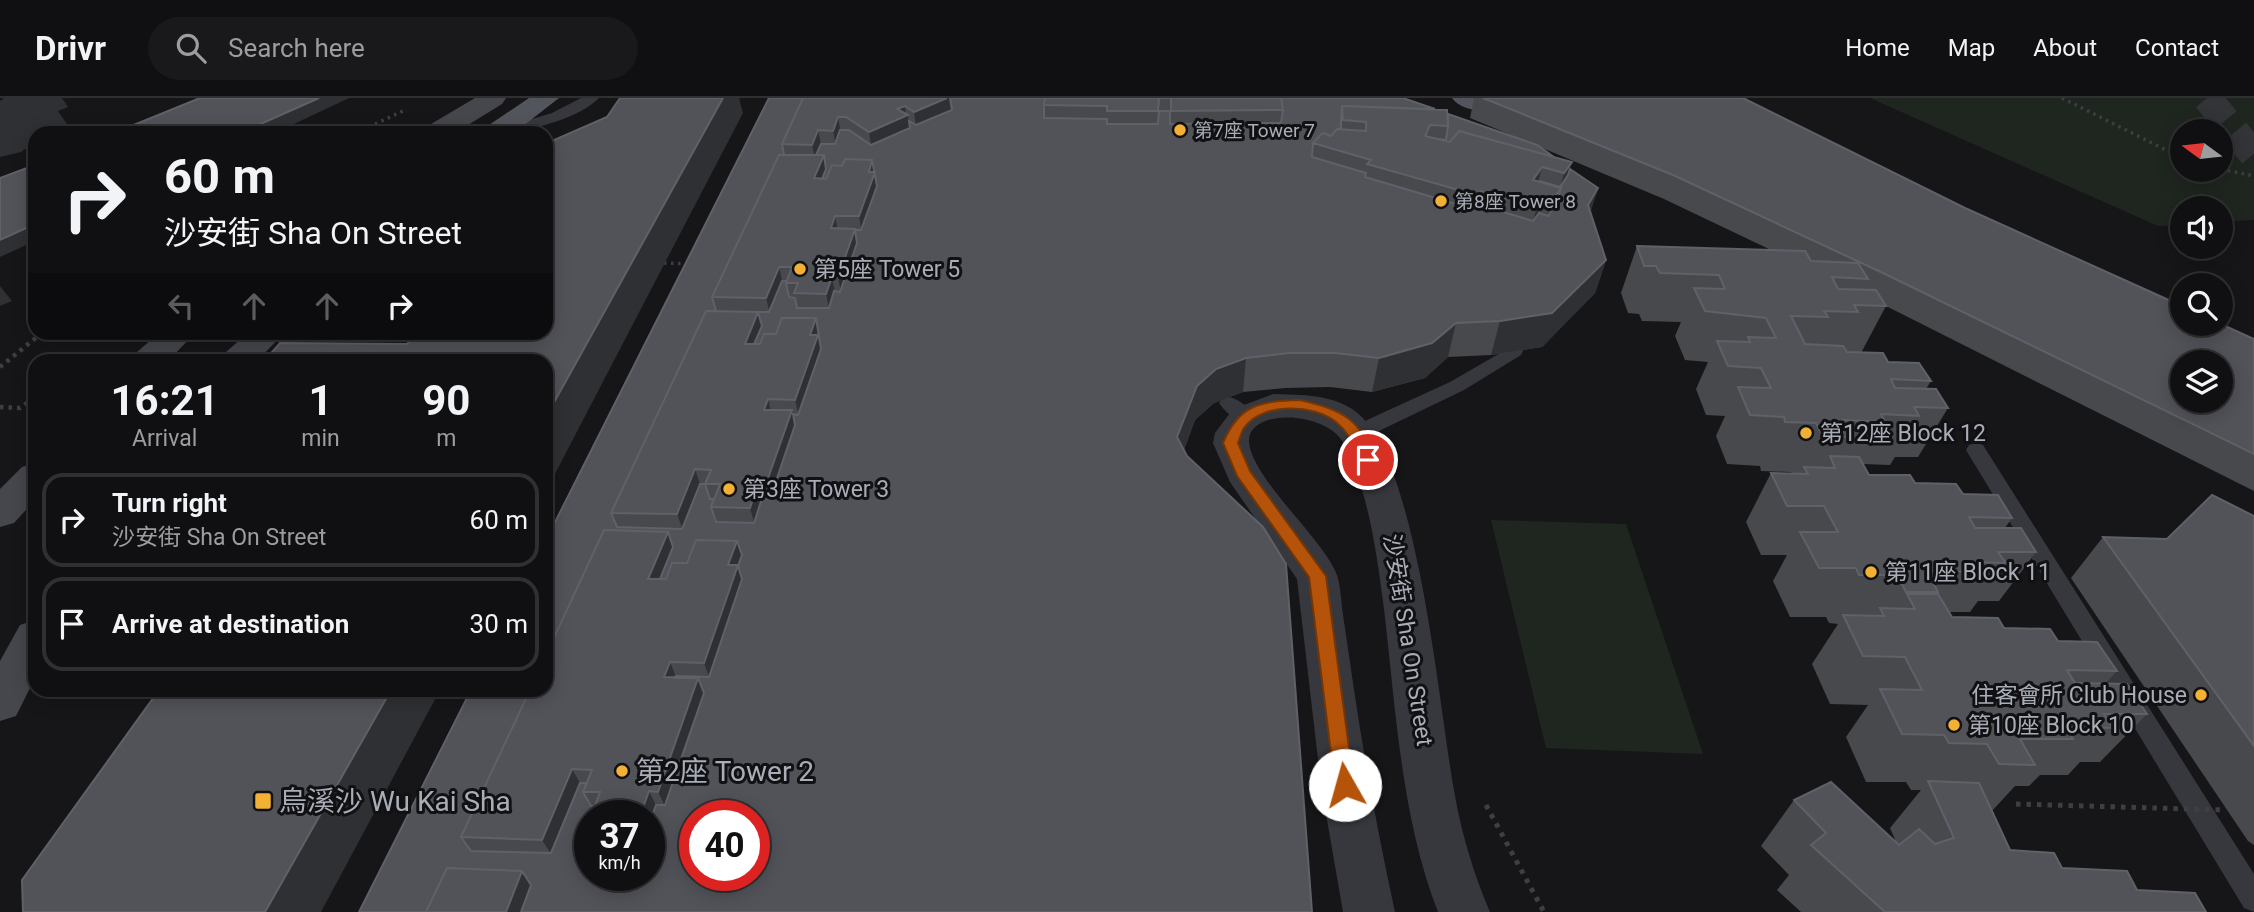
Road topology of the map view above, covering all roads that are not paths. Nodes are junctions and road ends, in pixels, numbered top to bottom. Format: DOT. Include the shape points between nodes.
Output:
graph roads {
  1 [pos="493,98"];
  2 [pos="546,98"];
  3 [pos="592,98"];
  4 [pos="447,126"];
  5 [pos="508,126"];
  6 [pos="523,126"];
  7 [pos="171,340"];
  8 [pos="260,340"];
  9 [pos="1514,351"];
  10 [pos="156,354"];
  11 [pos="245,354"];
  12 [pos="1359,436"];
  13 [pos="1976,450"];
  14 [pos="28,483"];
  15 [pos="0,513"];
  16 [pos="28,650"];
  17 [pos="0,703"];
  18 [pos="2254,899"];
  19 [pos="1368,912"];
  20 [pos="1464,912"];
  1 -- 4 [label="main road"];
  2 -- 5 [label="main road"];
  3 -- 6 [label="lane" via="557,116"];
  7 -- 10 [label="main road"];
  8 -- 11 [label="main road"];
  9 -- 12 [label="lane"];
  12 -- 19 [label="street, 沙安街 Sha On Street" via="1328,411 1300,404 1253,405 1231,443 1234,478 1317,576 1345,785"];
  12 -- 20 [label="street, 沙安街 Sha On Street" via="1396,550 1431,797 1450,877"];
  13 -- 18 [label="lane"];
  14 -- 15 [label="main road"];
  16 -- 17 [label="main road"];
}
